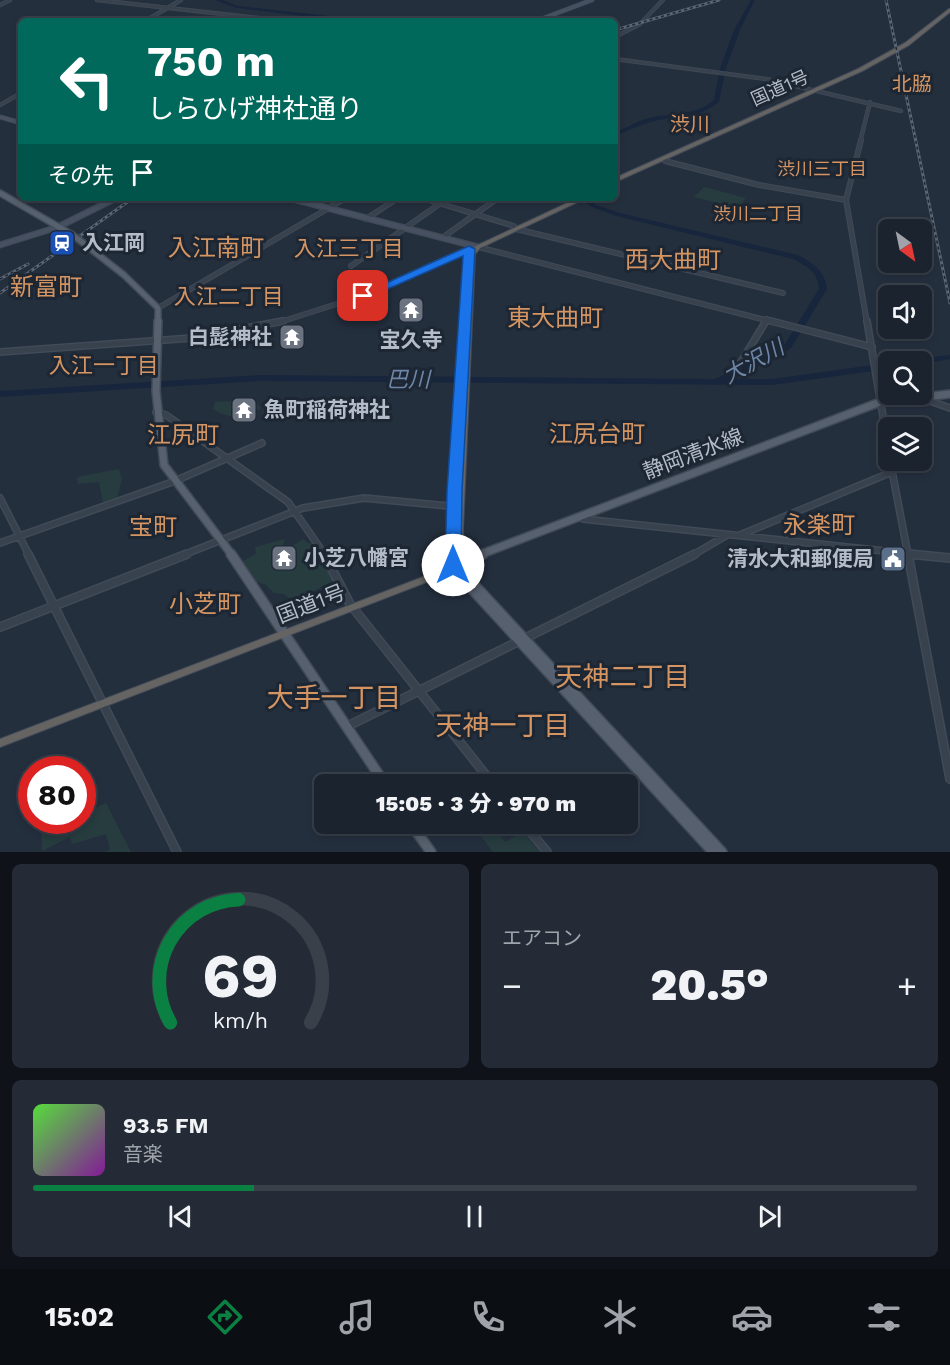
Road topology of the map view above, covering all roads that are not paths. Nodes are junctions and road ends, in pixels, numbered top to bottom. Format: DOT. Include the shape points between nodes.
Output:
graph roads {
  1 [pos="10,0"];
  2 [pos="97,0"];
  3 [pos="181,0"];
  4 [pos="592,0"];
  5 [pos="663,0"];
  6 [pos="0,5"];
  7 [pos="168,8"];
  8 [pos="950,10"];
  9 [pos="950,15"];
  10 [pos="150,18"];
  11 [pos="257,18"];
  12 [pos="544,18"];
  13 [pos="618,35"];
  14 [pos="618,59"];
  15 [pos="819,90"];
  16 [pos="18,95"];
  17 [pos="870,102"];
  18 [pos="0,105"];
  19 [pos="901,111"];
  20 [pos="0,117"];
  21 [pos="18,122"];
  22 [pos="665,161"];
  23 [pos="618,181"];
  24 [pos="618,181"];
  25 [pos="0,193"];
  26 [pos="846,200"];
  27 [pos="111,201"];
  28 [pos="300,201"];
  29 [pos="341,201"];
  30 [pos="393,201"];
  31 [pos="433,201"];
  32 [pos="443,201"];
  33 [pos="494,201"];
  34 [pos="572,201"];
  35 [pos="440,203"];
  36 [pos="329,209"];
  37 [pos="475,214"];
  38 [pos="366,219"];
  39 [pos="58,227"];
  40 [pos="515,227"];
  41 [pos="403,228"];
  42 [pos="442,238"];
  43 [pos="0,245"];
  44 [pos="473,248"];
  45 [pos="351,266"];
  46 [pos="783,293"];
  47 [pos="158,308"];
  48 [pos="767,319"];
  49 [pos="159,340"];
  50 [pos="872,347"];
  51 [pos="0,352"];
  52 [pos="739,365"];
  53 [pos="878,390"];
  54 [pos="950,395"];
  55 [pos="932,397"];
  56 [pos="932,399"];
  57 [pos="932,402"];
  58 [pos="878,405"];
  59 [pos="878,405"];
  60 [pos="950,408"];
  61 [pos="156,412"];
  62 [pos="262,443"];
  63 [pos="228,458"];
  64 [pos="892,472"];
  65 [pos="175,481"];
  66 [pos="0,498"];
  67 [pos="457,507"];
  68 [pos="295,511"];
  69 [pos="583,519"];
  70 [pos="726,535"];
  71 [pos="19,536"];
  72 [pos="738,536"];
  73 [pos="220,540"];
  74 [pos="0,543"];
  75 [pos="909,554"];
  76 [pos="950,558"];
  77 [pos="457,565"];
  78 [pos="55,604"];
  79 [pos="351,606"];
  80 [pos="0,627"];
  81 [pos="282,632"];
  82 [pos="522,640"];
  83 [pos="419,691"];
  84 [pos="104,701"];
  85 [pos="346,727"];
  86 [pos="0,738"];
  87 [pos="0,743"];
  88 [pos="378,774"];
  89 [pos="485,774"];
  90 [pos="950,779"];
  91 [pos="418,834"];
  92 [pos="532,834"];
  93 [pos="177,852"];
  94 [pos="431,852"];
  95 [pos="547,852"];
  96 [pos="713,852"];
  97 [pos="722,852"];
  1 -- 6 [label="street"];
  2 -- 7 [label="street"];
  3 -- 7 [label="street"];
  4 -- 12 [label="main road"];
  5 -- 13 [label="street" via="640,24"];
  7 -- 10 [label="street"];
  7 -- 11 [label="street"];
  8 -- 15 [label="highway, 国道1号" via="901,48"];
  9 -- 15 [label="highway, 国道1号" via="900,52"];
  14 -- 15 [label="street"];
  15 -- 17 [label="street"];
  15 -- 22 [label="highway, 国道1号"];
  15 -- 23 [label="highway, 国道1号"];
  16 -- 18 [label="street"];
  17 -- 19 [label="street"];
  17 -- 26 [label="street"];
  20 -- 21 [label="main road"];
  22 -- 24 [label="highway, 国道1号"];
  22 -- 26 [label="street" via="759,185"];
  25 -- 39 [label="main road"];
  26 -- 50 [label="street"];
  27 -- 39 [label="main road"];
  28 -- 36 [label="main road"];
  29 -- 36 [label="street"];
  30 -- 38 [label="street"];
  31 -- 35 [label="street"];
  32 -- 35 [label="street"];
  33 -- 37 [label="street"];
  34 -- 40 [label="highway"];
  35 -- 37 [label="street"];
  35 -- 41 [label="street"];
  36 -- 38 [label="main road"];
  36 -- 47 [label="street"];
  37 -- 40 [label="street"];
  37 -- 42 [label="street"];
  38 -- 41 [label="main road"];
  39 -- 43 [label="main road"];
  39 -- 47 [label="main road, bridge" via="124,275"];
  40 -- 44 [label="highway"];
  40 -- 46 [label="street"];
  41 -- 42 [label="main road"];
  41 -- 45 [label="street"];
  42 -- 44 [label="main road"];
  44 -- 48 [label="street"];
  44 -- 49 [label="street" via="385,288 301,317"];
  44 -- 67 [label="highway"];
  47 -- 49 [label="main road"];
  48 -- 50 [label="street"];
  48 -- 52 [label="street"];
  49 -- 51 [label="street"];
  49 -- 61 [label="main road"];
  50 -- 53 [label="street"];
  54 -- 55 [label="main road, 静岡清水線"];
  54 -- 56 [label="main road, 静岡清水線"];
  57 -- 60 [label="street"];
  58 -- 69 [label="main road, 静岡清水線"];
  59 -- 77 [label="main road, 静岡清水線"];
  61 -- 63 [label="street"];
  61 -- 65 [label="main road" via="162,460"];
  62 -- 63 [label="street"];
  63 -- 65 [label="street"];
  63 -- 68 [label="street"];
  64 -- 72 [label="street"];
  64 -- 75 [label="street"];
  65 -- 71 [label="street"];
  65 -- 73 [label="main road"];
  66 -- 71 [label="street"];
  67 -- 68 [label="street" via="364,498"];
  67 -- 77 [label="highway"];
  68 -- 73 [label="street"];
  68 -- 79 [label="street" via="322,549"];
  69 -- 70 [label="street"];
  69 -- 77 [label="main road, 静岡清水線"];
  70 -- 72 [label="street"];
  70 -- 82 [label="street" via="679,563"];
  71 -- 74 [label="street"];
  71 -- 78 [label="street"];
  72 -- 75 [label="street"];
  73 -- 78 [label="street"];
  73 -- 81 [label="main road"];
  75 -- 76 [label="street"];
  75 -- 90 [label="street"];
  77 -- 79 [label="highway, 国道1号"];
  77 -- 82 [label="main road"];
  78 -- 80 [label="street"];
  78 -- 84 [label="street"];
  79 -- 81 [label="highway, 国道1号"];
  79 -- 83 [label="street"];
  81 -- 84 [label="highway, 国道1号"];
  81 -- 85 [label="main road"];
  82 -- 83 [label="street"];
  82 -- 96 [label="main road"];
  82 -- 97 [label="main road"];
  83 -- 85 [label="street"];
  83 -- 89 [label="street"];
  84 -- 86 [label="highway, 国道1号"];
  84 -- 87 [label="highway, 国道1号"];
  84 -- 93 [label="street"];
  85 -- 88 [label="main road"];
  91 -- 94 [label="main road"];
  92 -- 95 [label="street"];
}
